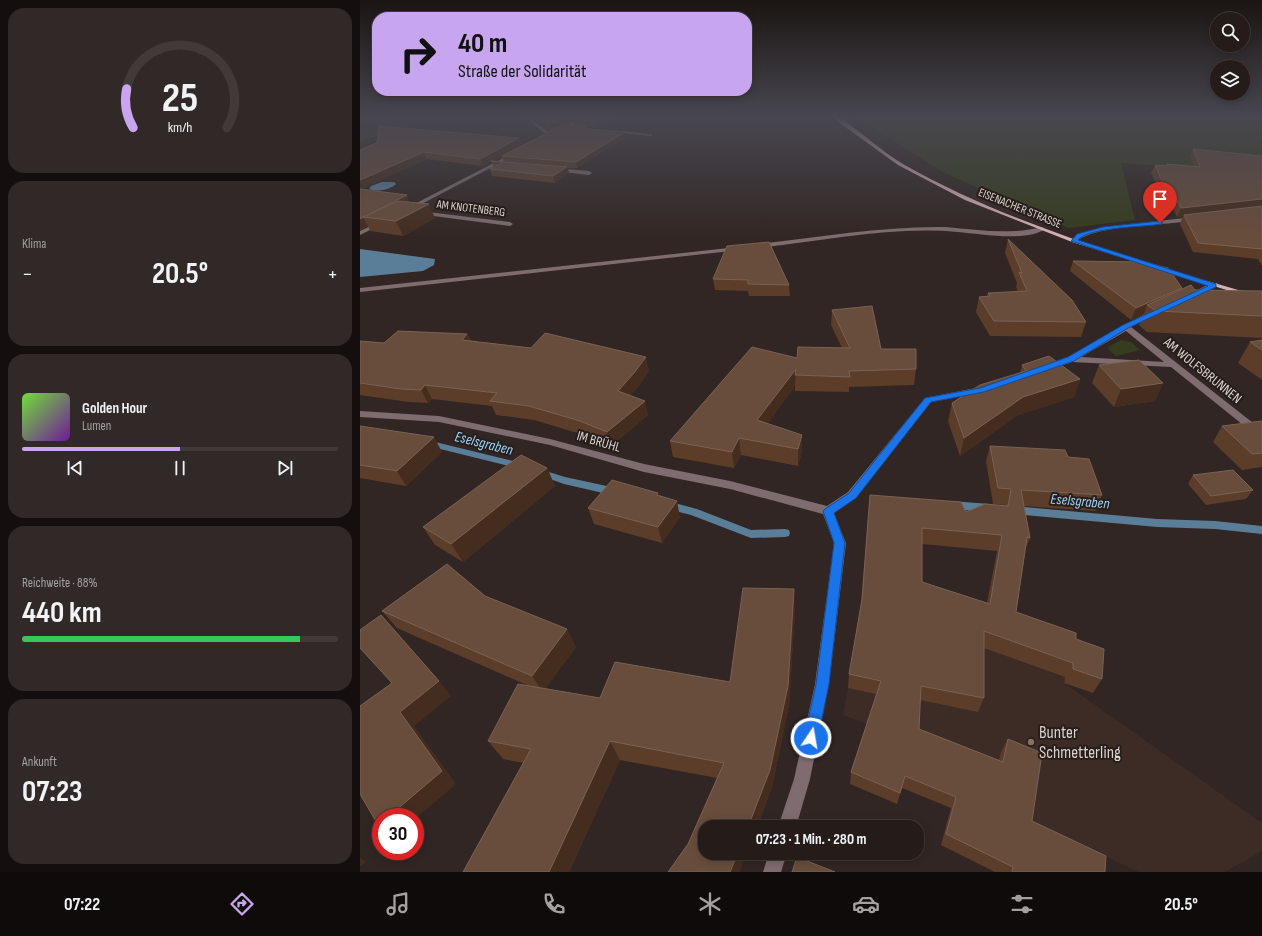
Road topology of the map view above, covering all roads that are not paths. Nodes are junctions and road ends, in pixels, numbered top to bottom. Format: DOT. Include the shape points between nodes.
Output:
graph roads {
  1 [pos="509,157"];
  2 [pos="890,157"];
  3 [pos="496,164"];
  4 [pos="504,165"];
  5 [pos="550,169"];
  6 [pos="588,173"];
  7 [pos="1201,218"];
  8 [pos="386,221"];
  9 [pos="510,224"];
  10 [pos="1042,229"];
  11 [pos="360,233"];
  12 [pos="1074,241"];
  13 [pos="754,247"];
  14 [pos="746,248"];
  15 [pos="1214,285"];
  16 [pos="360,290"];
  17 [pos="1262,299"];
  18 [pos="1182,300"];
  19 [pos="1161,310"];
  20 [pos="1126,327"];
  21 [pos="1071,359"];
  22 [pos="1175,365"];
  23 [pos="1041,370"];
  24 [pos="989,388"];
  25 [pos="360,414"];
  26 [pos="1262,435"];
  27 [pos="828,511"];
  28 [pos="789,820"];
  29 [pos="776,860"];
  30 [pos="772,872"];
  1 -- 3 [label="street, AM KNOTENBERG"];
  2 -- 10 [label="main road, EISENACHER STRASSE" via="967,198"];
  3 -- 4 [label="street"];
  3 -- 9 [label="street, AM KNOTENBERG" via="405,211"];
  5 -- 6 [label="street"];
  7 -- 12 [label="street" via="1103,229 1079,236"];
  8 -- 11 [label="street"];
  10 -- 12 [label="main road, EISENACHER STRASSE"];
  10 -- 13 [label="street" via="1030,234 935,229 896,231"];
  12 -- 15 [label="main road, EISENACHER STRASSE"];
  14 -- 16 [label="street"];
  15 -- 17 [label="main road, EISENACHER STRASSE"];
  15 -- 18 [label="street"];
  19 -- 20 [label="street"];
  20 -- 21 [label="street"];
  20 -- 22 [label="street, AM WOLFSBRUNNEN"];
  21 -- 22 [label="street"];
  21 -- 23 [label="street"];
  22 -- 26 [label="street, AM WOLFSBRUNNEN"];
  24 -- 27 [label="street" via="928,400 852,495"];
  25 -- 27 [label="street, IM BRÜHL" via="439,419 550,442 644,468 730,485"];
  27 -- 28 [label="street" via="840,543 822,684 802,779"];
  29 -- 30 [label="street"];
}
